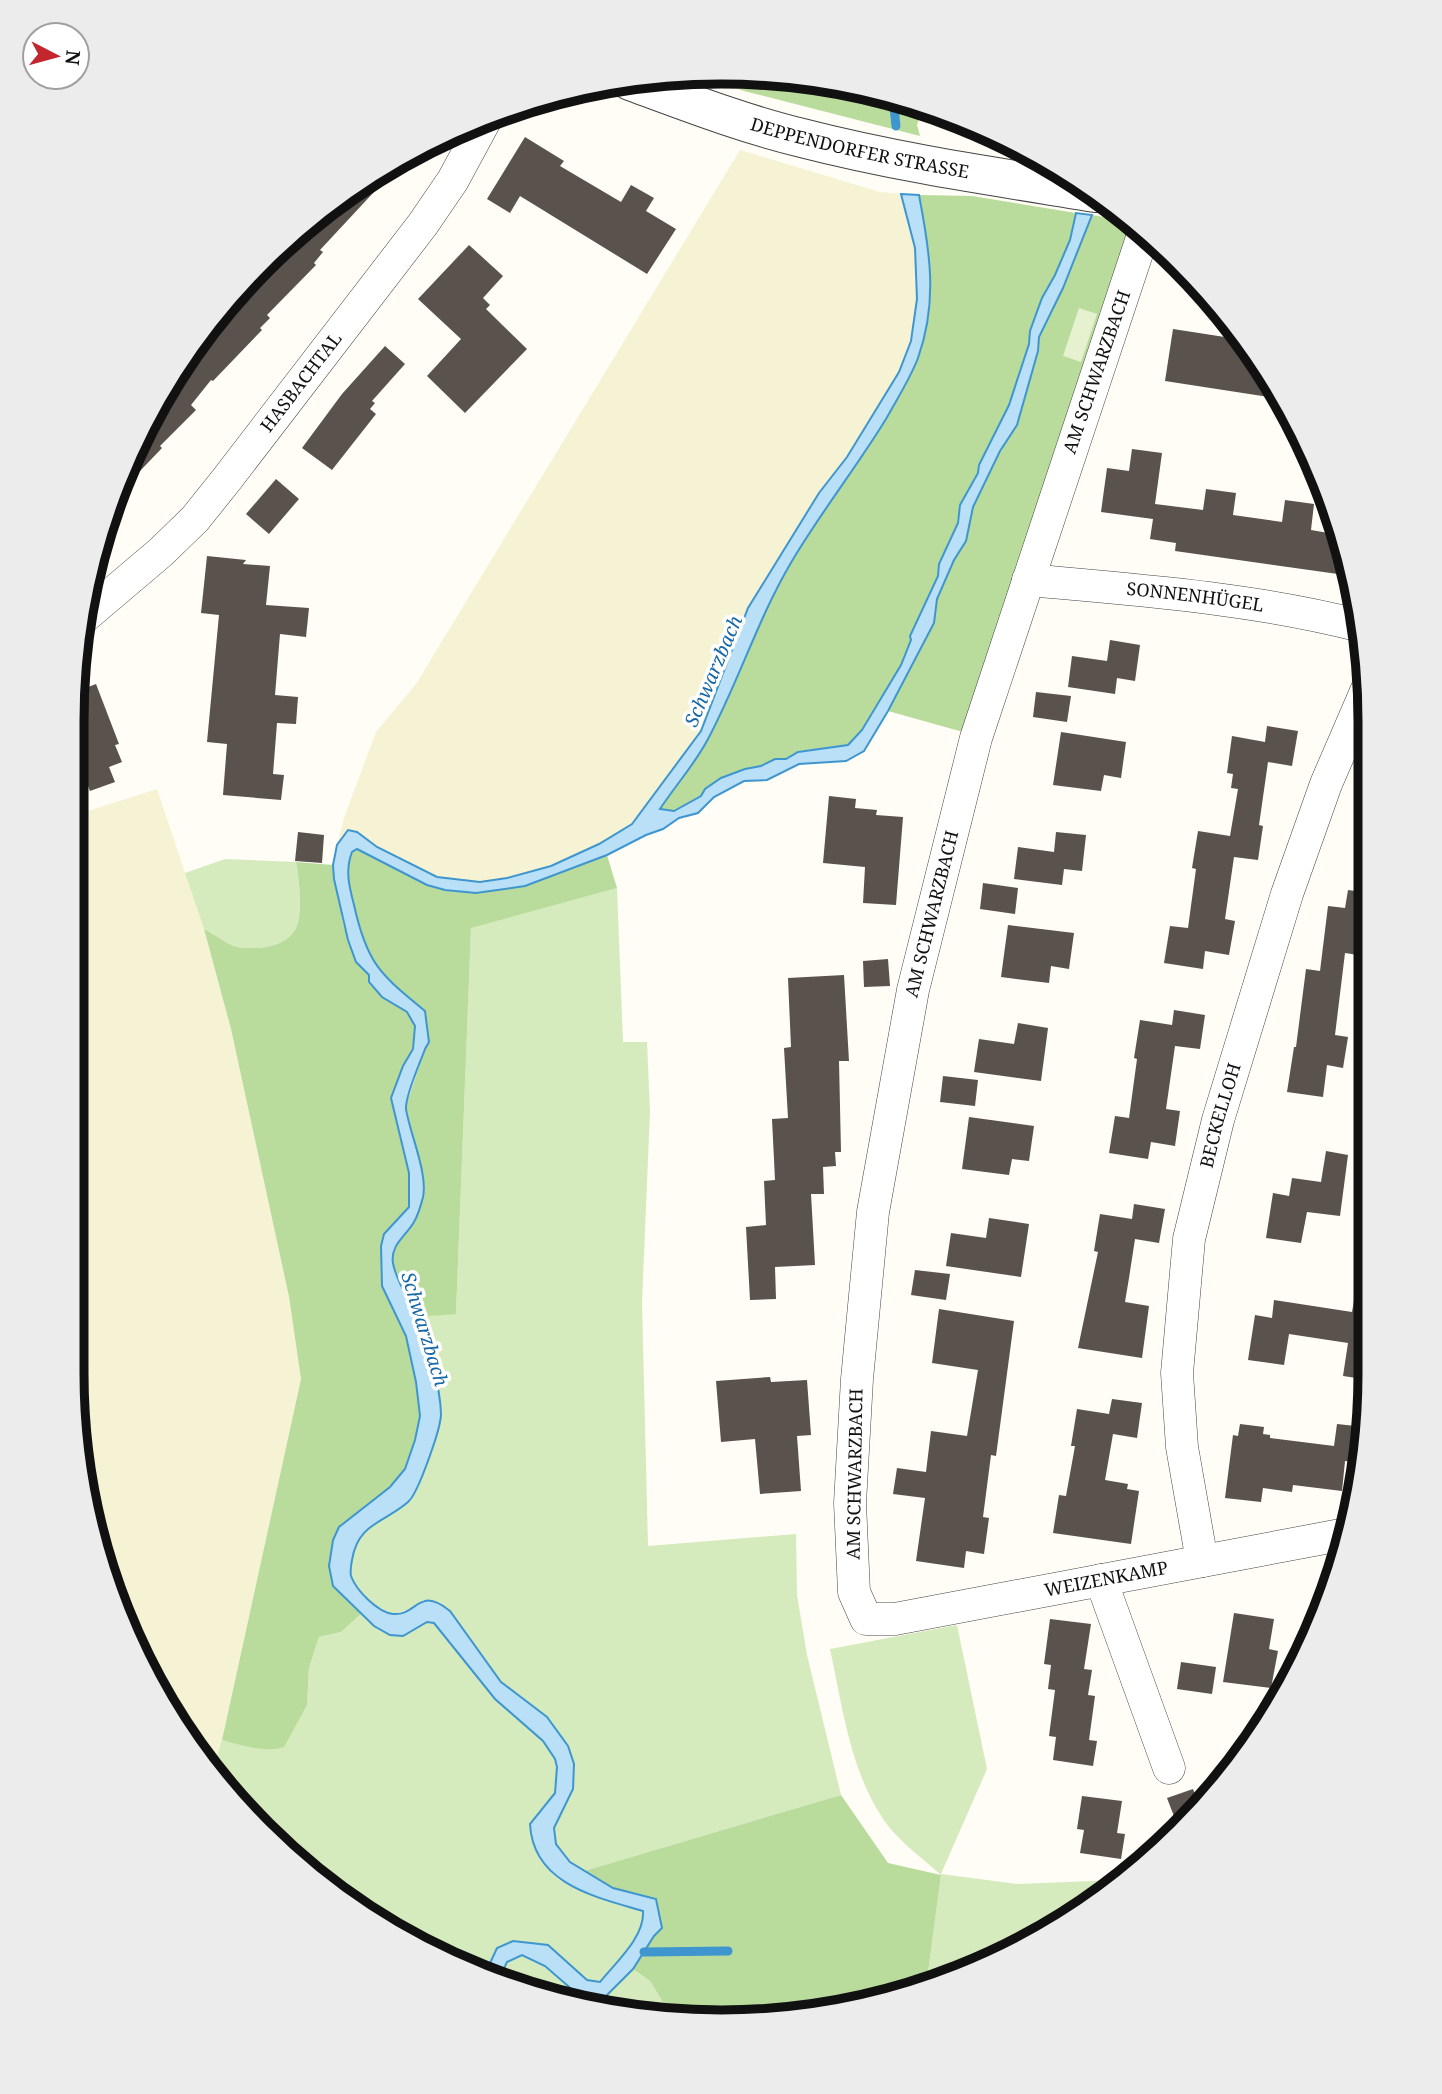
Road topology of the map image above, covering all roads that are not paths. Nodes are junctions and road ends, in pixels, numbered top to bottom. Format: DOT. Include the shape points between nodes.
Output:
graph roads {
  1 [pos="649,88"];
  2 [pos="479,131"];
  3 [pos="1072,189"];
  4 [pos="1141,242"];
  5 [pos="1028,580"];
  6 [pos="94,609"];
  7 [pos="1351,623"];
  8 [pos="1358,710"];
  9 [pos="1337,1536"];
  10 [pos="1202,1561"];
  11 [pos="1101,1580"];
  12 [pos="866,1619"];
  13 [pos="1170,1768"];
  1 -- 3 [label="street, DEPPENDORFER STRASSE" via="750,124 834,146"];
  2 -- 6 [label="street, HASBACHTAL" via="422,224 195,519"];
  4 -- 5 [label="street, AM SCHWARZBACH"];
  5 -- 7 [label="street, SONNENHÜGEL" via="1237,601"];
  5 -- 12 [label="street, AM SCHWARZBACH" via="976,738 913,990 873,1212 850,1503 854,1592"];
  8 -- 10 [label="street, BECKELLOH" via="1287,894 1217,1120 1189,1239 1177,1373 1182,1447"];
  9 -- 10 [label="street, WEIZENKAMP"];
  10 -- 11 [label="street, WEIZENKAMP"];
  11 -- 12 [label="street, WEIZENKAMP" via="895,1619"];
  11 -- 13 [label="street"];
}
